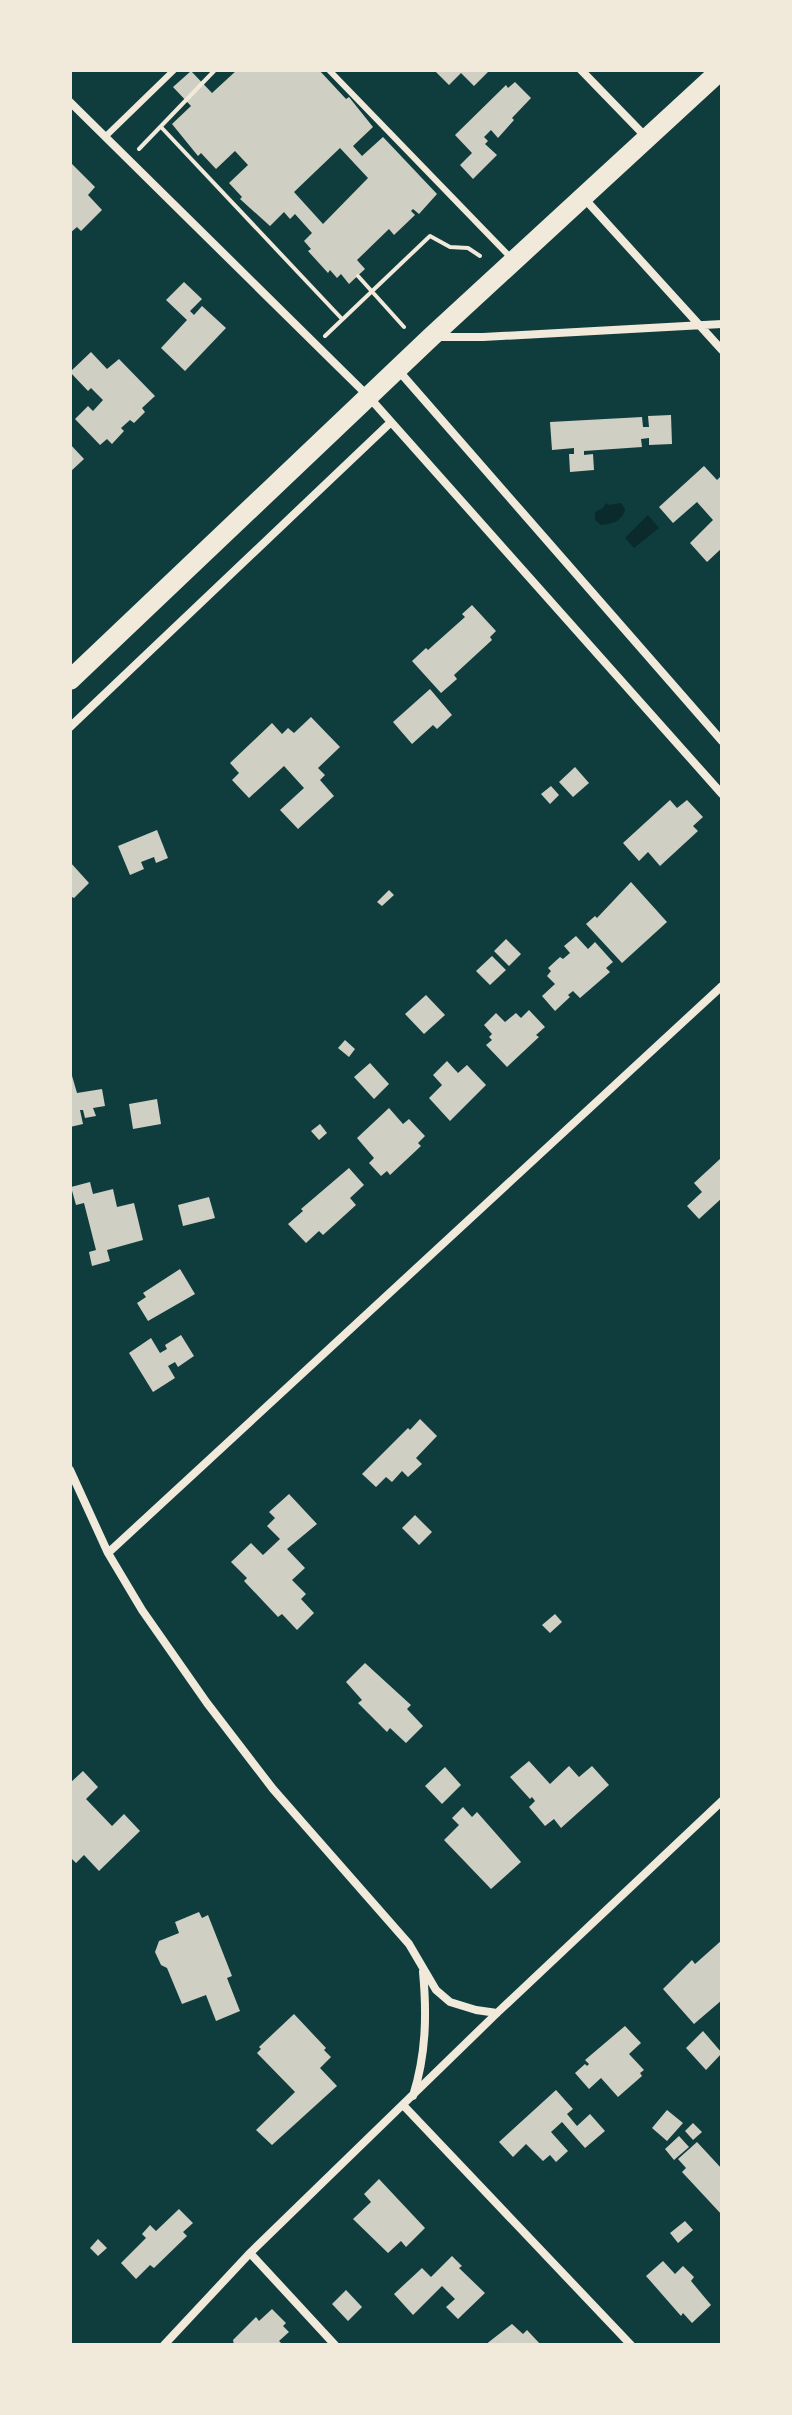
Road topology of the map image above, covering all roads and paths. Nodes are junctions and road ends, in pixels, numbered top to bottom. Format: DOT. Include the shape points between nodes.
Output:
graph roads {
  1 [pos="174,70"];
  2 [pos="215,70"];
  3 [pos="329,70"];
  4 [pos="581,70"];
  5 [pos="721,70"];
  6 [pos="70,102"];
  7 [pos="161,127"];
  8 [pos="106,136"];
  9 [pos="647,138"];
  10 [pos="145,142"];
  11 [pos="583,197"];
  12 [pos="480,256"];
  13 [pos="515,262"];
  14 [pos="358,276"];
  15 [pos="372,291"];
  16 [pos="342,319"];
  17 [pos="699,324"];
  18 [pos="722,324"];
  19 [pos="404,327"];
  20 [pos="330,331"];
  21 [pos="431,337"];
  22 [pos="722,350"];
  23 [pos="398,369"];
  24 [pos="368,396"];
  25 [pos="391,422"];
  26 [pos="70,680"];
  27 [pos="70,727"];
  28 [pos="722,741"];
  29 [pos="722,794"];
  30 [pos="722,986"];
  31 [pos="70,1470"];
  32 [pos="108,1553"];
  33 [pos="722,1801"];
  34 [pos="423,1971"];
  35 [pos="497,2013"];
  36 [pos="413,2097"];
  37 [pos="404,2106"];
  38 [pos="250,2253"];
  39 [pos="164,2345"];
  40 [pos="335,2345"];
  41 [pos="631,2345"];
  1 -- 8 [label="lane"];
  2 -- 7 [label="path"];
  3 -- 13 [label="lane"];
  4 -- 9 [label="street"];
  5 -- 9 [label="main road"];
  6 -- 8 [label="street"];
  7 -- 10 [label="path"];
  7 -- 16 [label="path"];
  8 -- 24 [label="street"];
  9 -- 11 [label="main road"];
  11 -- 13 [label="main road"];
  11 -- 17 [label="street"];
  12 -- 15 [label="path" via="430,236"];
  13 -- 21 [label="main road"];
  14 -- 15 [label="path"];
  15 -- 16 [label="path"];
  15 -- 19 [label="path"];
  16 -- 20 [label="path"];
  17 -- 18 [label="street"];
  17 -- 21 [label="street"];
  17 -- 22 [label="street"];
  21 -- 23 [label="main road"];
  23 -- 24 [label="main road"];
  23 -- 28 [label="street"];
  24 -- 25 [label="street"];
  24 -- 26 [label="main road"];
  25 -- 27 [label="street"];
  25 -- 29 [label="street"];
  30 -- 32 [label="street"];
  31 -- 32 [label="street"];
  32 -- 34 [label="street" via="207,1703 273,1789 409,1944"];
  33 -- 35 [label="street"];
  34 -- 35 [label="street" via="450,2002"];
  34 -- 36 [label="street" via="425,2043"];
  35 -- 36 [label="street"];
  36 -- 37 [label="street"];
  37 -- 38 [label="street"];
  37 -- 41 [label="street"];
  38 -- 39 [label="street"];
  38 -- 40 [label="street"];
}
